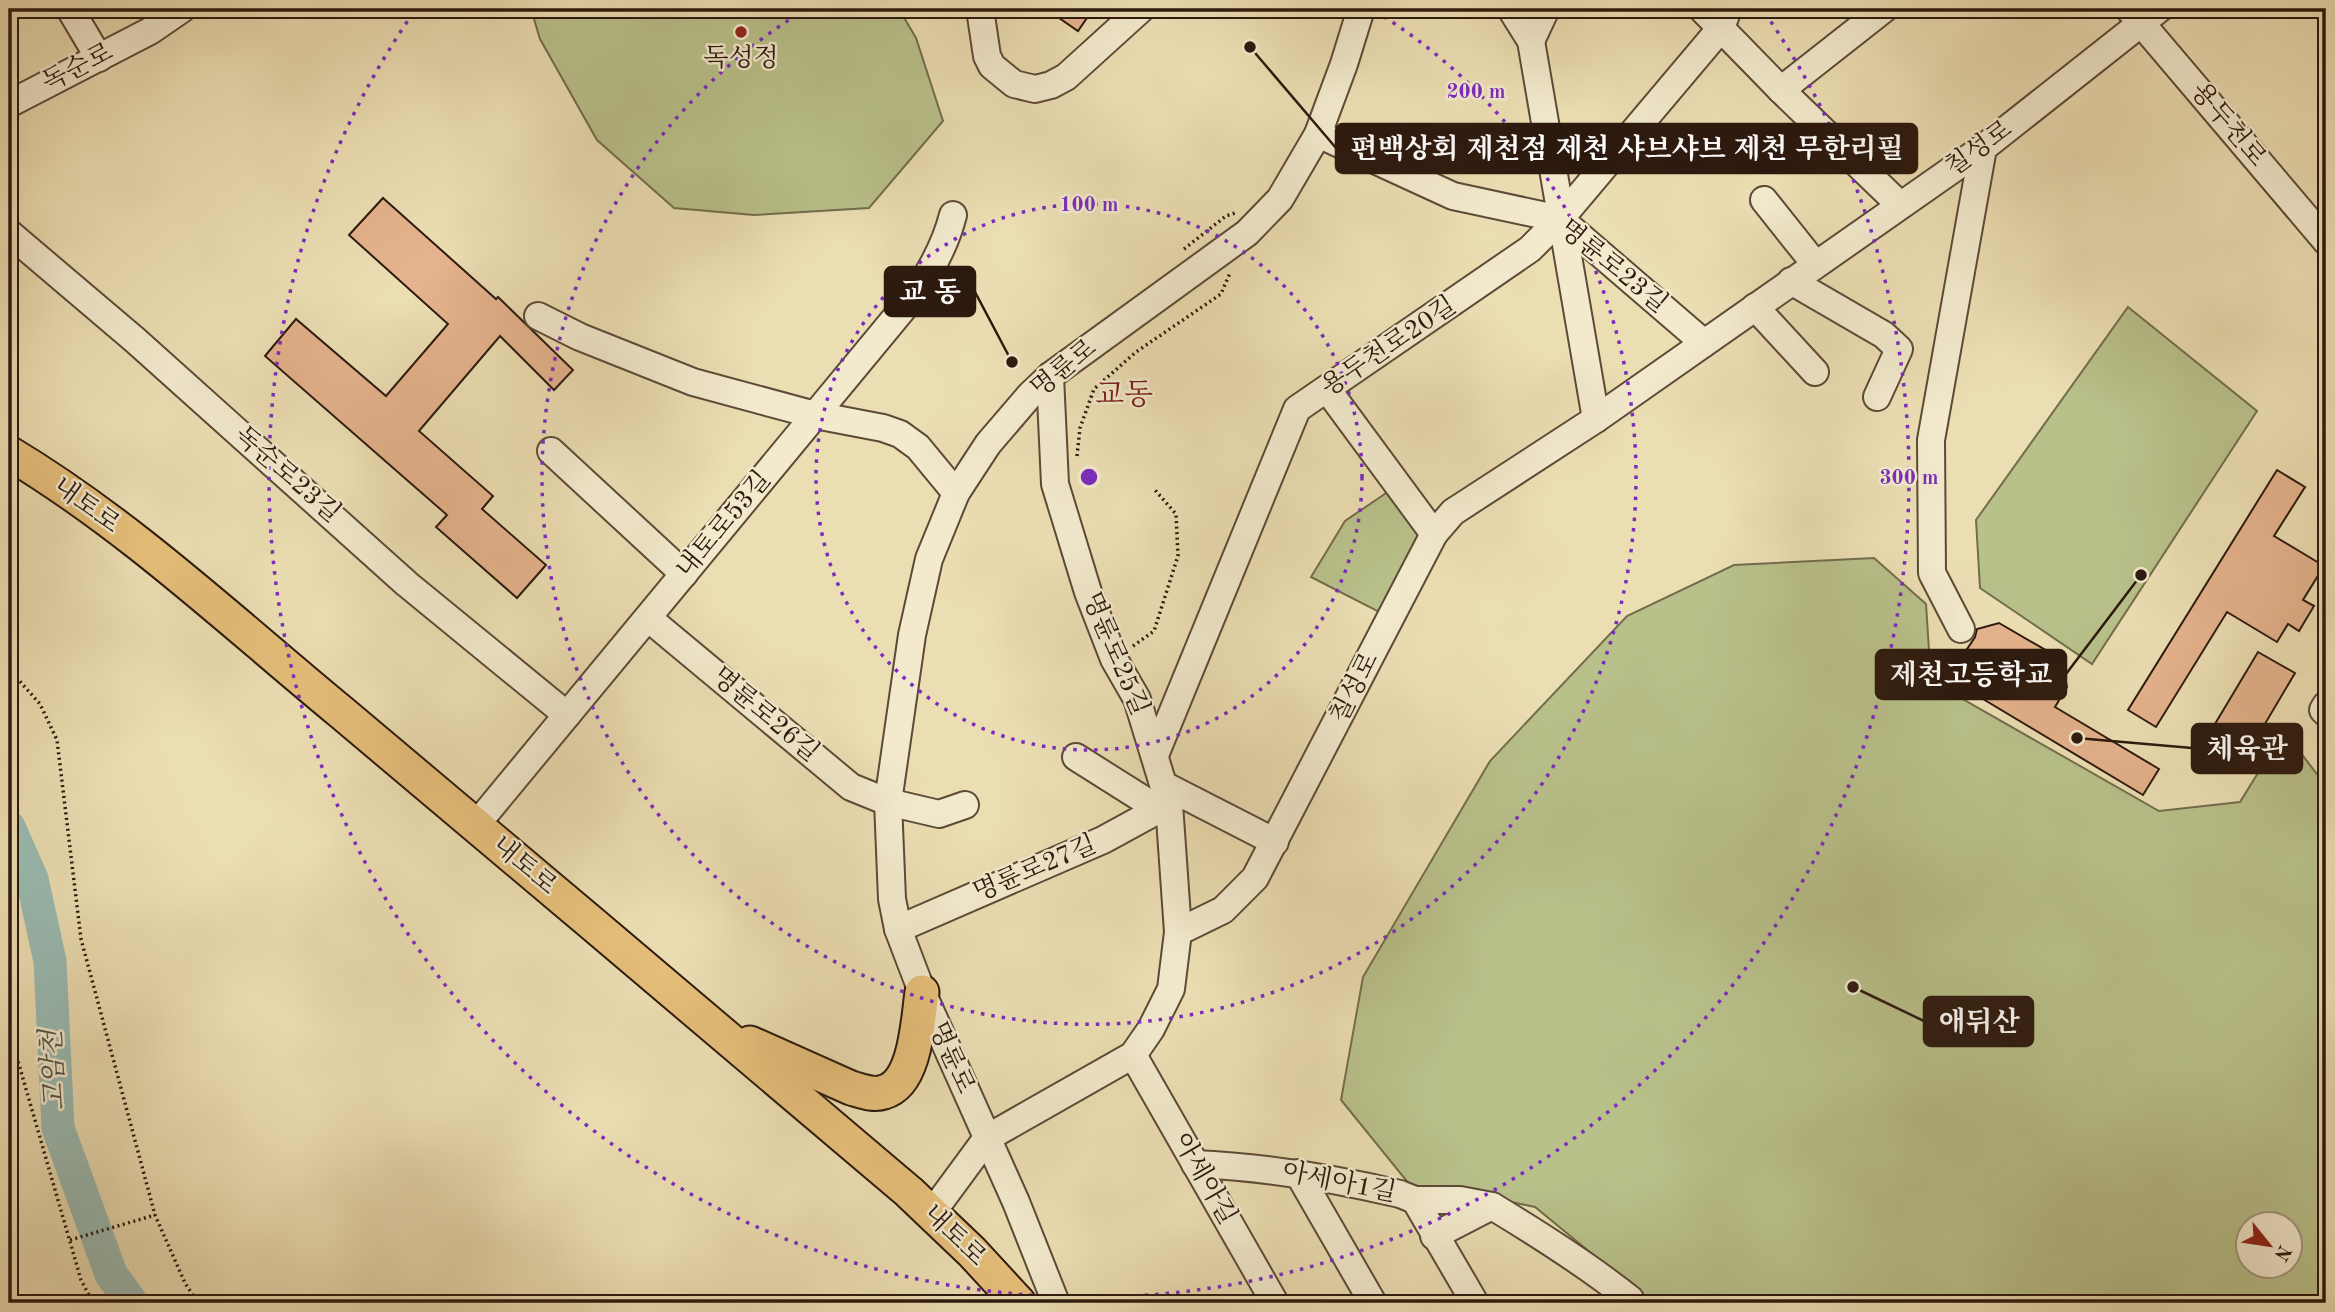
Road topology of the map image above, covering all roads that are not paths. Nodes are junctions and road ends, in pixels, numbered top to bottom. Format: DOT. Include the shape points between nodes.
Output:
graph roads {
  1 [pos="70,9"];
  2 [pos="182,9"];
  3 [pos="979,9"];
  4 [pos="1141,9"];
  5 [pos="1361,9"];
  6 [pos="1511,9"];
  7 [pos="1546,9"];
  8 [pos="1702,9"];
  9 [pos="1884,9"];
  10 [pos="2143,13"];
  11 [pos="1725,19"];
  12 [pos="1531,41"];
  13 [pos="99,58"];
  14 [pos="1781,90"];
  15 [pos="9,104"];
  16 [pos="1318,134"];
  17 [pos="1983,148"];
  18 [pos="1764,200"];
  19 [pos="1900,205"];
  20 [pos="953,215"];
  21 [pos="1560,219"];
  22 [pos="9,233"];
  23 [pos="2326,241"];
  24 [pos="1815,264"];
  25 [pos="1791,281"];
  26 [pos="1755,307"];
  27 [pos="538,316"];
  28 [pos="1704,343"];
  29 [pos="1815,372"];
  30 [pos="1050,376"];
  31 [pos="1327,389"];
  32 [pos="1877,397"];
  33 [pos="816,415"];
  34 [pos="1596,419"];
  35 [pos="551,451"];
  36 [pos="9,453"];
  37 [pos="956,493"];
  38 [pos="1434,534"];
  39 [pos="684,574"];
  40 [pos="648,618"];
  41 [pos="1961,629"];
  42 [pos="2326,705"];
  43 [pos="2326,713"];
  44 [pos="567,715"];
  45 [pos="1156,755"];
  46 [pos="1076,757"];
  47 [pos="1165,800"];
  48 [pos="888,802"];
  49 [pos="965,806"];
  50 [pos="476,825"];
  51 [pos="1275,842"];
  52 [pos="898,929"];
  53 [pos="1178,932"];
  54 [pos="922,992"];
  55 [pos="714,1027"];
  56 [pos="1133,1055"];
  57 [pos="987,1138"];
  58 [pos="1195,1164"];
  59 [pos="1298,1173"];
  60 [pos="1415,1200"];
  61 [pos="1492,1206"];
  62 [pos="931,1214"];
  63 [pos="1434,1236"];
  64 [pos="1019,1303"];
  65 [pos="1056,1303"];
  66 [pos="1275,1303"];
  67 [pos="1373,1303"];
  68 [pos="1475,1303"];
  69 [pos="1626,1303"];
  1 -- 13 [label="street"];
  2 -- 13 [label="street, 독순로"];
  3 -- 4 [label="street" via="992,66 1014,83 1035,89 1066,76"];
  5 -- 16 [label="street, 명륜로"];
  6 -- 12 [label="street"];
  7 -- 12 [label="street"];
  8 -- 11 [label="street"];
  9 -- 14 [label="street"];
  10 -- 17 [label="street, 칠성로"];
  10 -- 23 [label="street, 용두천로"];
  11 -- 14 [label="street"];
  11 -- 21 [label="street, 용두천로20길"];
  12 -- 21 [label="street"];
  13 -- 15 [label="street, 독순로"];
  14 -- 19 [label="street"];
  16 -- 21 [label="street, 명륜로23길" via="1453,196"];
  16 -- 30 [label="street, 명륜로" via="1280,199 1247,233"];
  17 -- 19 [label="street, 칠성로"];
  17 -- 41 [label="street" via="1931,440 1932,573"];
  18 -- 24 [label="street"];
  19 -- 24 [label="street, 칠성로"];
  20 -- 33 [label="street, 내토로53길" via="923,283"];
  21 -- 28 [label="street, 명륜로23길"];
  21 -- 31 [label="street, 용두천로20길" via="1531,249"];
  21 -- 34 [label="street"];
  22 -- 44 [label="street, 독순로23길" via="407,584"];
  24 -- 25 [label="street, 칠성로"];
  25 -- 26 [label="street, 칠성로"];
  25 -- 32 [label="street" via="1884,335 1899,349"];
  26 -- 28 [label="street, 칠성로"];
  26 -- 29 [label="street"];
  27 -- 33 [label="street" via="693,382"];
  28 -- 34 [label="street, 칠성로"];
  30 -- 37 [label="street, 명륜로" via="988,444"];
  30 -- 45 [label="street, 명륜로25길" via="1055,484 1088,592 1114,659 1137,699"];
  31 -- 38 [label="street"];
  31 -- 45 [label="street, 용두천로20길" via="1297,409"];
  33 -- 37 [label="street" via="900,434 918,447"];
  33 -- 39 [label="street, 내토로53길"];
  34 -- 38 [label="street, 칠성로" via="1471,499"];
  35 -- 39 [label="street"];
  36 -- 50 [label="main road, 내토로" via="127,535"];
  37 -- 48 [label="street, 명륜로" via="920,593"];
  38 -- 51 [label="street, 칠성로"];
  39 -- 40 [label="street, 내토로53길"];
  40 -- 44 [label="street, 내토로53길"];
  40 -- 48 [label="street, 명륜로26길" via="851,786"];
  42 -- 43 [label="street"];
  44 -- 50 [label="street, 내토로53길"];
  45 -- 47 [label="street, 명륜로25길"];
  46 -- 47 [label="street"];
  47 -- 51 [label="street"];
  47 -- 52 [label="street, 명륜로27길" via="1103,840"];
  47 -- 53 [label="street, 명륜로25길"];
  48 -- 49 [label="street" via="939,814"];
  48 -- 52 [label="street, 명륜로" via="892,898"];
  50 -- 55 [label="main road, 내토로"];
  51 -- 53 [label="street, 칠성로" via="1242,893 1223,910"];
  52 -- 54 [label="street, 명륜로"];
  53 -- 56 [label="street" via="1171,989"];
  54 -- 55 [label="main road" via="912,1056 902,1079 881,1093 851,1088"];
  54 -- 57 [label="street, 명륜로"];
  55 -- 62 [label="main road, 내토로"];
  56 -- 57 [label="street"];
  56 -- 58 [label="street, 아세아길"];
  57 -- 62 [label="street"];
  57 -- 65 [label="street, 명륜로"];
  58 -- 59 [label="street, 아세아1길"];
  58 -- 66 [label="street, 아세아길"];
  59 -- 60 [label="street, 아세아1길"];
  59 -- 67 [label="street"];
  60 -- 61 [label="street"];
  60 -- 63 [label="street, 아세아1길"];
  61 -- 63 [label="street"];
  61 -- 69 [label="street" via="1587,1265 1630,1299"];
  62 -- 64 [label="main road, 내토로"];
  63 -- 68 [label="street, 아세아1길"];
}
